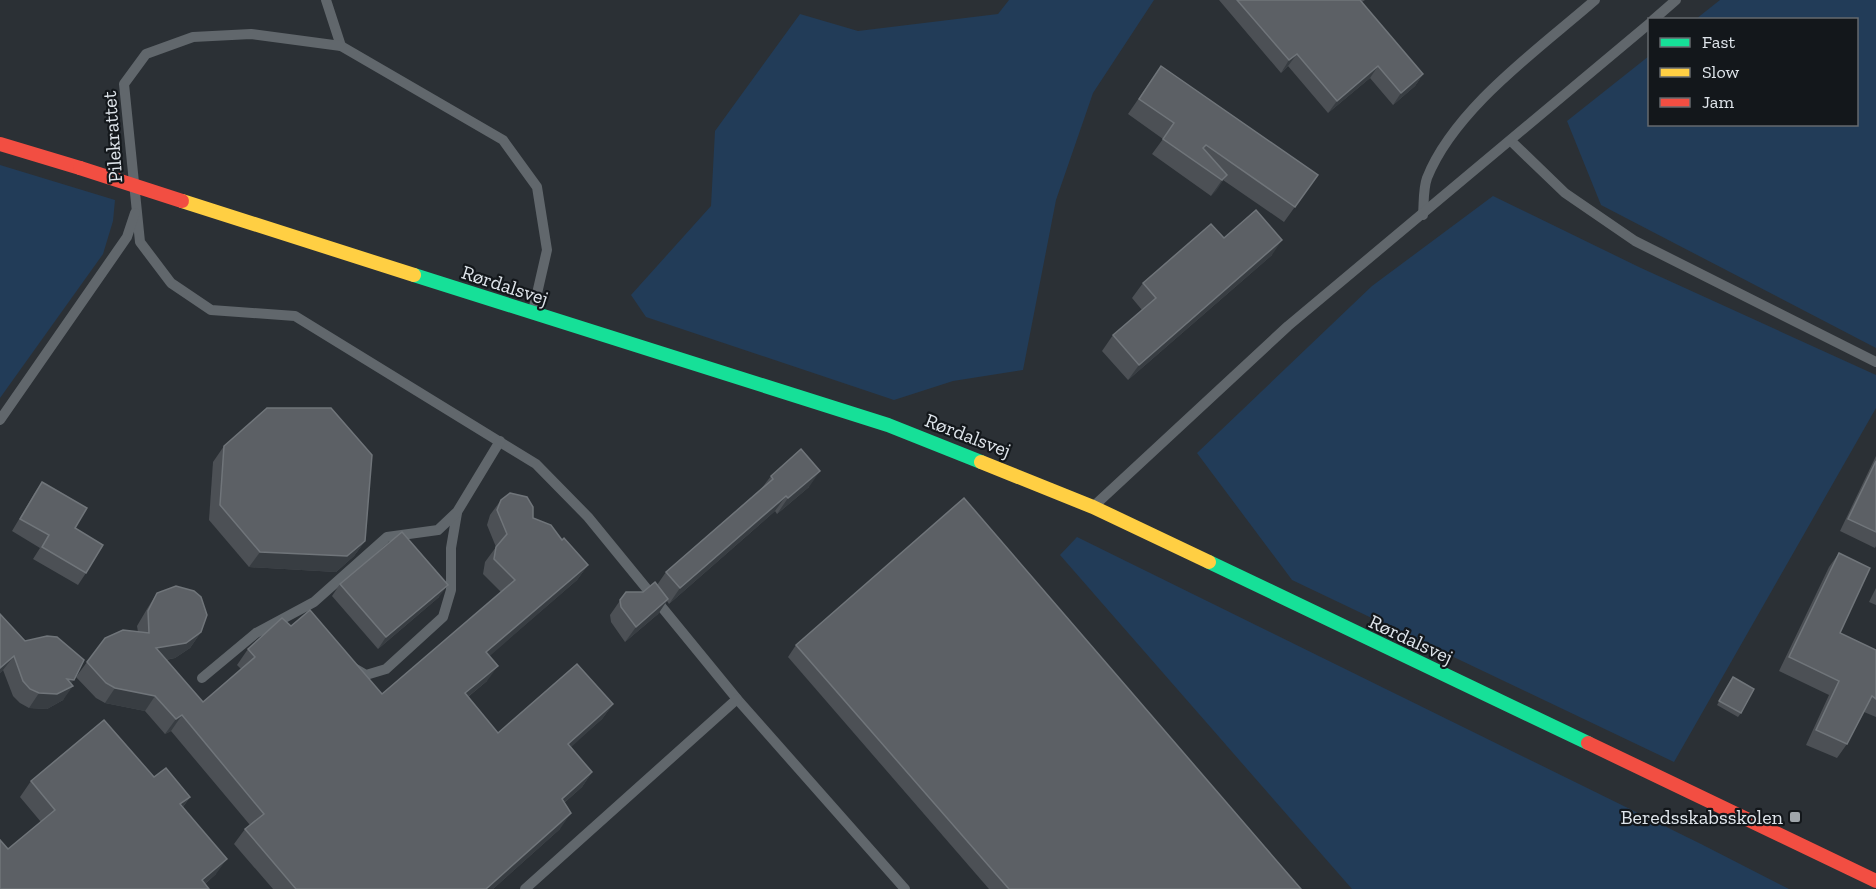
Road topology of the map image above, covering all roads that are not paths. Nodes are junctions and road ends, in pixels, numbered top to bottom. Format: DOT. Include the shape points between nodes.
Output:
graph roads {
  1 [pos="326,0"];
  2 [pos="1595,0"];
  3 [pos="1676,0"];
  4 [pos="1655,18"];
  5 [pos="1648,25"];
  6 [pos="340,46"];
  7 [pos="1511,141"];
  8 [pos="0,144"];
  9 [pos="136,210"];
  10 [pos="1423,215"];
  11 [pos="532,314"];
  12 [pos="1876,362"];
  13 [pos="0,420"];
  14 [pos="500,441"];
  15 [pos="1093,507"];
  16 [pos="457,512"];
  17 [pos="344,658"];
  18 [pos="202,678"];
  19 [pos="737,699"];
  20 [pos="1876,881"];
  21 [pos="525,889"];
  22 [pos="905,889"];
  1 -- 6 [label="lane"];
  2 -- 10 [label="lane" via="1478,102 1461,122 1427,179"];
  3 -- 4 [label="lane"];
  5 -- 7 [label="lane"];
  6 -- 9 [label="lane, Pilekrattet" via="251,34 193,37 146,54 124,84"];
  6 -- 11 [label="lane, Pilekrattet" via="503,140 531,177 537,187 547,250"];
  7 -- 10 [label="lane"];
  7 -- 12 [label="lane" via="1565,193 1635,241"];
  8 -- 11 [label="street, Rørdalsvej, bridge"];
  9 -- 13 [label="lane" via="127,237"];
  9 -- 14 [label="lane, Pilekrattet" via="140,242 171,282 211,310 295,316"];
  10 -- 15 [label="lane" via="1288,326"];
  11 -- 15 [label="street, Rørdalsvej" via="888,425"];
  14 -- 16 [label="lane"];
  14 -- 19 [label="lane" via="536,464 588,518"];
  15 -- 20 [label="street, Rørdalsvej"];
  16 -- 17 [label="lane" via="451,548 451,590 443,617 386,669 366,675"];
  16 -- 18 [label="lane" via="438,530 387,537 306,612 256,633"];
  19 -- 21 [label="lane"];
  19 -- 22 [label="lane"];
}
